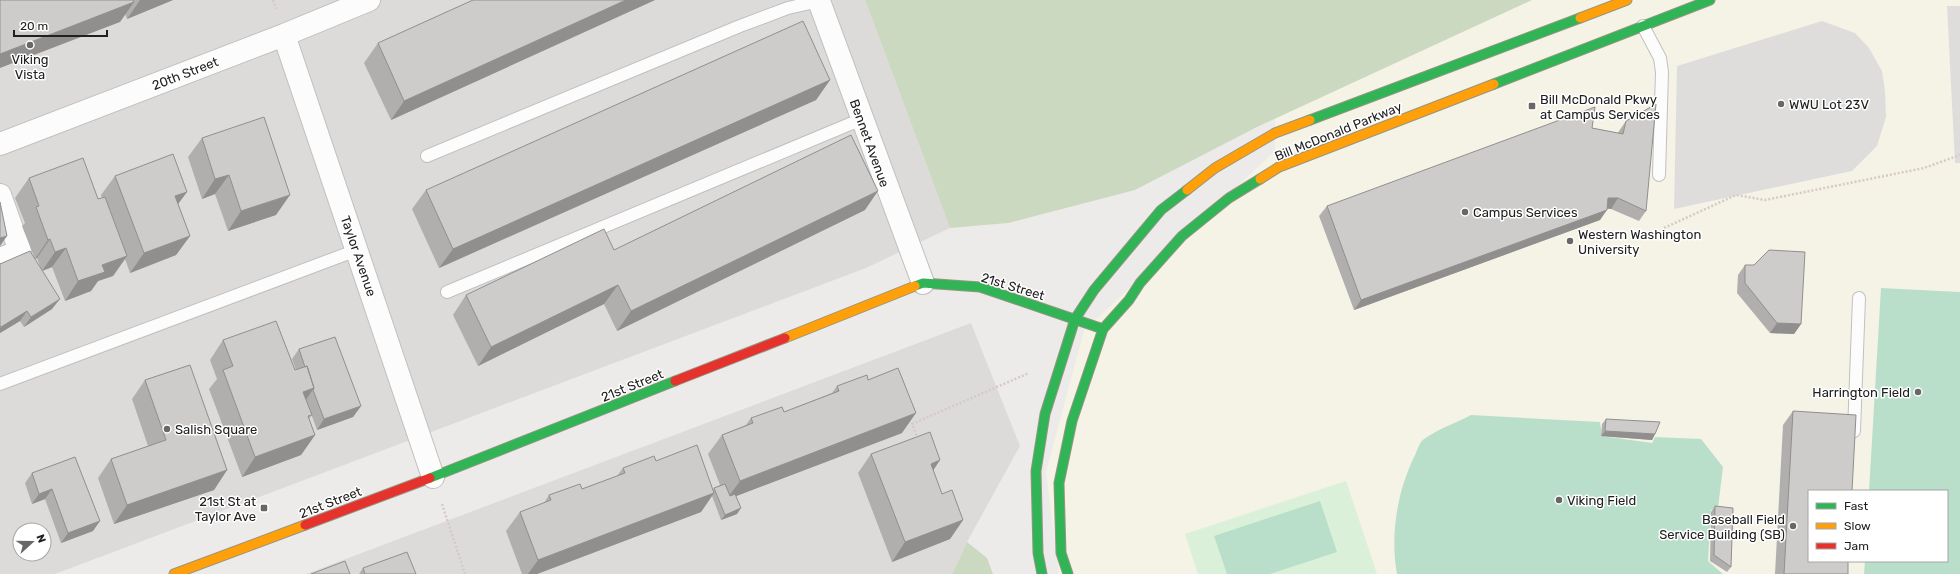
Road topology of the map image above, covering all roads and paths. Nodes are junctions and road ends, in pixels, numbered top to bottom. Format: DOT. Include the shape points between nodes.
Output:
graph roads {
  1 [pos="368,0"];
  2 [pos="1627,0"];
  3 [pos="1710,0"];
  4 [pos="819,1"];
  5 [pos="1643,26"];
  6 [pos="284,35"];
  7 [pos="862,120"];
  8 [pos="0,144"];
  9 [pos="1960,155"];
  10 [pos="427,156"];
  11 [pos="1659,175"];
  12 [pos="0,195"];
  13 [pos="1664,228"];
  14 [pos="357,250"];
  15 [pos="0,259"];
  16 [pos="923,283"];
  17 [pos="447,292"];
  18 [pos="1859,298"];
  19 [pos="1075,319"];
  20 [pos="1103,329"];
  21 [pos="1030,373"];
  22 [pos="0,384"];
  23 [pos="912,443"];
  24 [pos="1853,444"];
  25 [pos="433,477"];
  26 [pos="442,504"];
  27 [pos="174,574"];
  28 [pos="465,574"];
  29 [pos="1042,574"];
  30 [pos="1068,574"];
  1 -- 6 [label="street, 20th Street"];
  2 -- 19 [label="main road, Bill McDonald Parkway" via="1275,133 1216,168 1161,210 1094,290"];
  3 -- 5 [label="main road, Bill McDonald Parkway"];
  4 -- 7 [label="street, Bennet Avenue"];
  4 -- 10 [label="lane" via="788,8 740,26"];
  5 -- 11 [label="lane" via="1660,58 1662,72"];
  5 -- 20 [label="main road, Bill McDonald Parkway" via="1279,167 1229,198 1182,236"];
  6 -- 8 [label="street, 20th Street"];
  6 -- 14 [label="street, Taylor Avenue"];
  7 -- 16 [label="street, Bennet Avenue"];
  7 -- 17 [label="lane"];
  9 -- 13 [label="path" via="1924,168 1765,200 1736,195"];
  12 -- 15 [label="street" via="20,251"];
  14 -- 22 [label="lane"];
  14 -- 25 [label="street, Taylor Avenue"];
  16 -- 19 [label="main road, 21st Street" via="980,287"];
  16 -- 25 [label="main road, 21st Street"];
  18 -- 24 [label="lane"];
  19 -- 20 [label="main road, 21st Street"];
  19 -- 29 [label="main road, Bill McDonald Parkway" via="1045,414 1036,472 1038,553"];
  20 -- 30 [label="main road, Bill McDonald Parkway" via="1072,421 1059,483 1061,553"];
  21 -- 23 [label="path" via="912,424 919,441"];
  25 -- 27 [label="main road, 21st Street"];
  26 -- 28 [label="path"];
}
